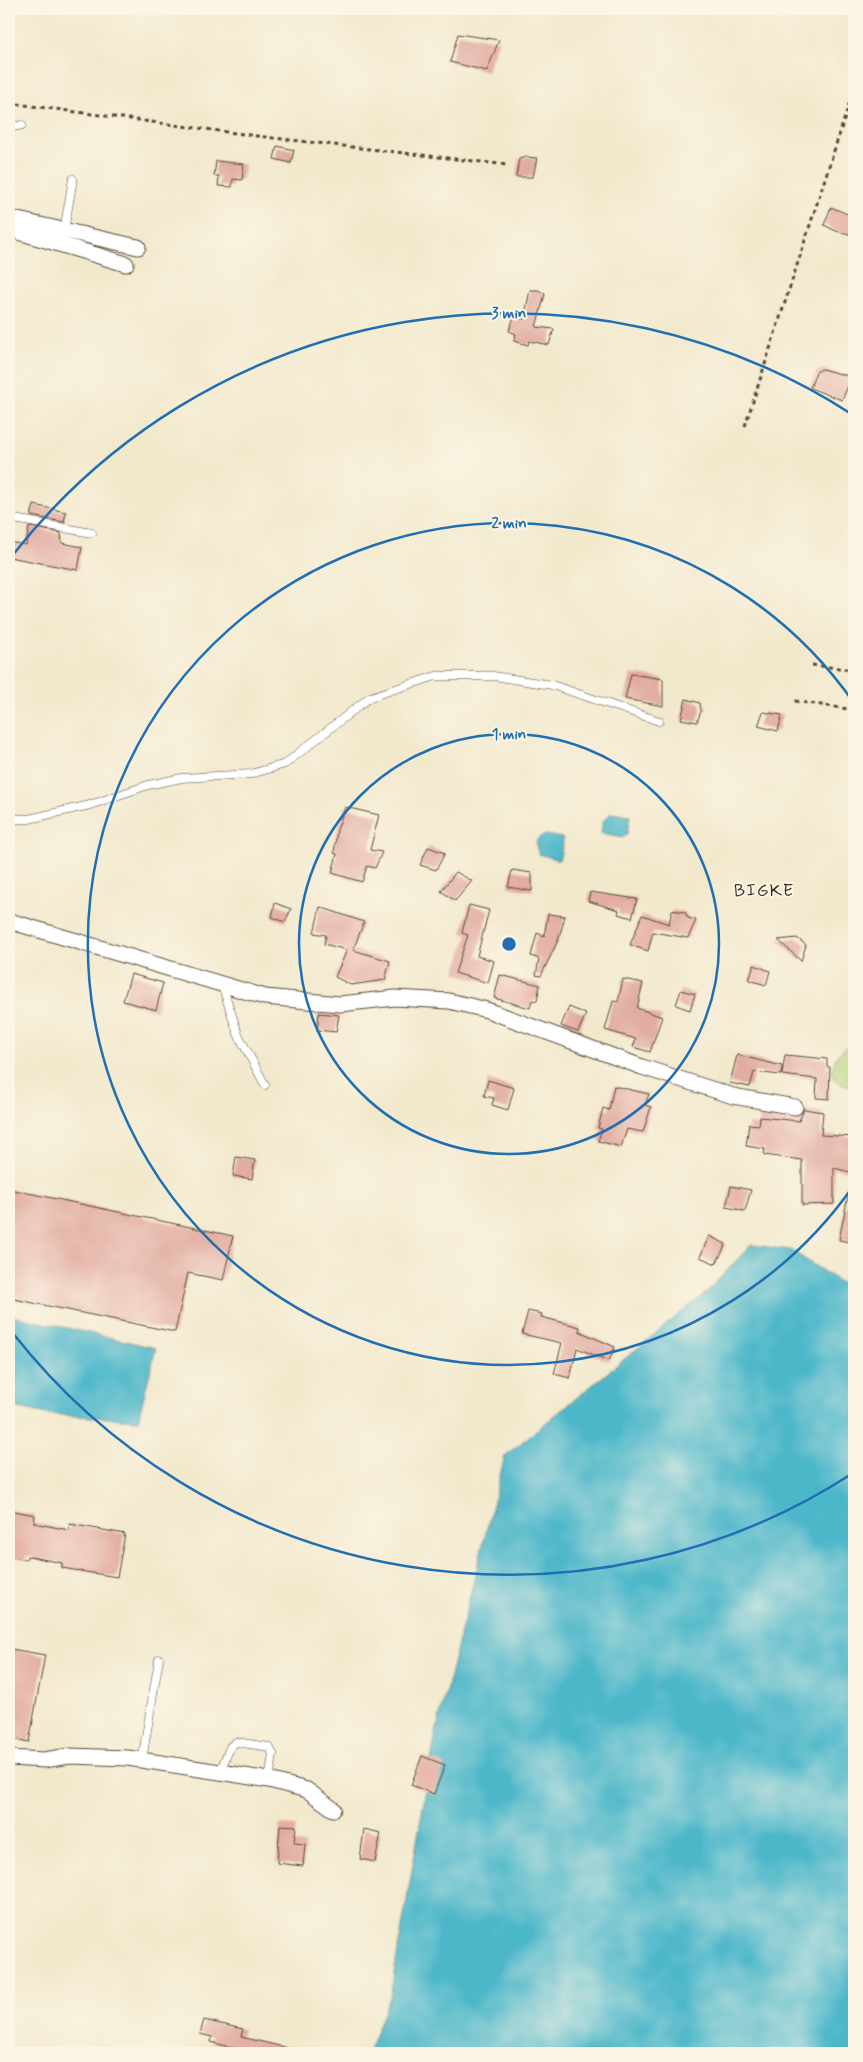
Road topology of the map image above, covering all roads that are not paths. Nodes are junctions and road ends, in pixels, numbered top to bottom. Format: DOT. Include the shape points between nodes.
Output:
graph roads {
  1 [pos="22,125"];
  2 [pos="9,128"];
  3 [pos="73,179"];
  4 [pos="9,218"];
  5 [pos="9,229"];
  6 [pos="64,231"];
  7 [pos="138,248"];
  8 [pos="126,264"];
  9 [pos="9,518"];
  10 [pos="92,533"];
  11 [pos="659,721"];
  12 [pos="9,819"];
  13 [pos="9,921"];
  14 [pos="222,985"];
  15 [pos="265,1085"];
  16 [pos="795,1107"];
  17 [pos="159,1659"];
  18 [pos="9,1758"];
  19 [pos="142,1760"];
  20 [pos="220,1772"];
  21 [pos="269,1780"];
  22 [pos="333,1809"];
  1 -- 2 [label="lane"];
  3 -- 6 [label="lane"];
  4 -- 6 [label="street"];
  5 -- 8 [label="street"];
  6 -- 7 [label="street"];
  9 -- 10 [label="lane"];
  11 -- 12 [label="lane" via="552,685 493,676 436,676 370,697 285,764 251,774 182,778 90,805 29,819"];
  13 -- 14 [label="street"];
  14 -- 15 [label="lane" via="238,1034"];
  14 -- 16 [label="street" via="265,997 340,1004 395,998 450,1001 486,1010 642,1067 733,1096"];
  17 -- 19 [label="lane"];
  18 -- 19 [label="street" via="44,1760 70,1756"];
  19 -- 20 [label="street"];
  20 -- 21 [label="street"];
  20 -- 21 [label="lane" via="230,1747 236,1742 269,1747 273,1754"];
  21 -- 22 [label="street" via="307,1790"];
}
